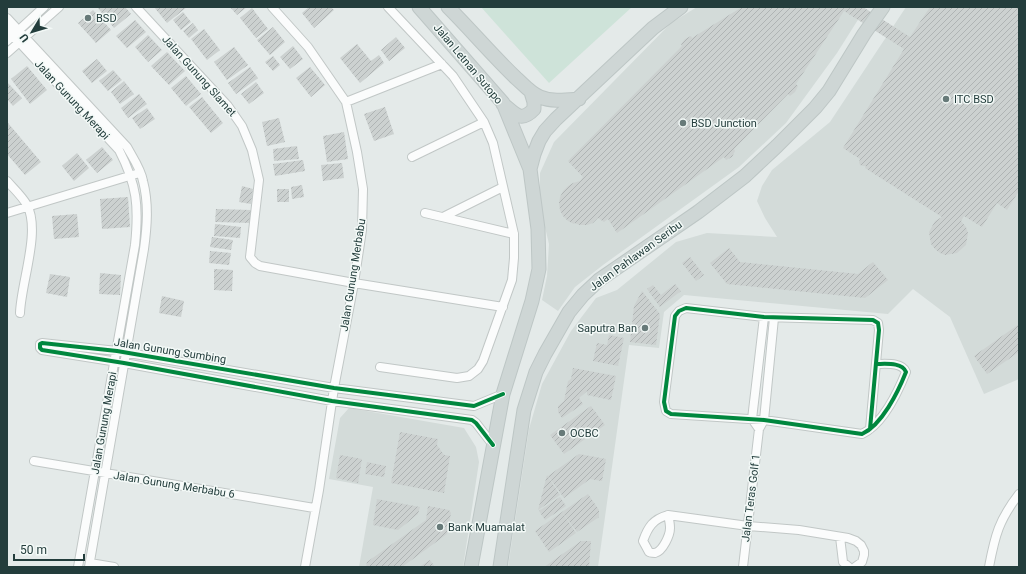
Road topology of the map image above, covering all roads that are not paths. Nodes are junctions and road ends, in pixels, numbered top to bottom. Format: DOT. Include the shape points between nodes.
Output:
graph roads {
  1 [pos="44,7"];
  2 [pos="59,7"];
  3 [pos="136,7"];
  4 [pos="272,7"];
  5 [pos="388,7"];
  6 [pos="419,7"];
  7 [pos="448,7"];
  8 [pos="681,7"];
  9 [pos="883,7"];
  10 [pos="7,18"];
  11 [pos="7,29"];
  12 [pos="13,36"];
  13 [pos="23,40"];
  14 [pos="7,53"];
  15 [pos="442,64"];
  16 [pos="531,92"];
  17 [pos="579,99"];
  18 [pos="346,102"];
  19 [pos="503,103"];
  20 [pos="484,122"];
  21 [pos="412,157"];
  22 [pos="530,169"];
  23 [pos="140,172"];
  24 [pos="131,176"];
  25 [pos="7,181"];
  26 [pos="503,187"];
  27 [pos="28,207"];
  28 [pos="7,213"];
  29 [pos="425,213"];
  30 [pos="443,217"];
  31 [pos="514,234"];
  32 [pos="354,283"];
  33 [pos="503,307"];
  34 [pos="20,313"];
  35 [pos="764,317"];
  36 [pos="774,318"];
  37 [pos="117,351"];
  38 [pos="126,353"];
  39 [pos="115,362"];
  40 [pos="124,363"];
  41 [pos="876,364"];
  42 [pos="380,367"];
  43 [pos="334,388"];
  44 [pos="503,394"];
  45 [pos="332,401"];
  46 [pos="752,419"];
  47 [pos="764,420"];
  48 [pos="759,429"];
  49 [pos="870,429"];
  50 [pos="493,444"];
  51 [pos="34,461"];
  52 [pos="95,472"];
  53 [pos="105,474"];
  54 [pos="1019,494"];
  55 [pos="314,508"];
  56 [pos="668,515"];
  57 [pos="748,526"];
  58 [pos="840,537"];
  59 [pos="89,565"];
  60 [pos="78,567"];
  61 [pos="114,567"];
  62 [pos="305,567"];
  63 [pos="471,567"];
  64 [pos="500,567"];
  65 [pos="743,567"];
  66 [pos="848,567"];
  67 [pos="855,567"];
  68 [pos="989,567"];
  1 -- 12 [label="street"];
  2 -- 13 [label="street"];
  3 -- 32 [label="street, Jalan Gunung Slamet" via="228,106 242,126 252,150 259,180 250,257 255,264"];
  4 -- 18 [label="street, Jalan Gunung Merbabu" via="308,47"];
  5 -- 15 [label="street"];
  6 -- 19 [label="main road, Jalan Letnan Sutopo"];
  7 -- 16 [label="main road, Jalan Letnan Sutopo"];
  8 -- 17 [label="main road" via="653,28"];
  9 -- 64 [label="main road, Jalan Pahlawan Seribu" via="829,90 777,146 745,176 698,212 599,280 569,312 536,372 524,410"];
  10 -- 12 [label="street"];
  11 -- 12 [label="street"];
  12 -- 13 [label="street, Jalan Gunung Merapi"];
  13 -- 14 [label="street"];
  13 -- 23 [label="street, Jalan Gunung Merapi" via="127,147"];
  13 -- 24 [label="street, Jalan Gunung Merapi" via="119,150"];
  15 -- 18 [label="street"];
  15 -- 20 [label="street"];
  16 -- 17 [label="main road, Jalan Letnan Sutopo" via="547,99"];
  16 -- 19 [label="main road" via="534,109 527,116 514,113"];
  17 -- 22 [label="main road" via="545,131"];
  18 -- 32 [label="street, Jalan Gunung Merbabu" via="363,189 362,230"];
  19 -- 22 [label="main road, Jalan Letnan Sutopo"];
  20 -- 21 [label="street"];
  20 -- 26 [label="street" via="493,143"];
  22 -- 44 [label="main road" via="538,229 539,269 532,301"];
  23 -- 24 [label="street"];
  23 -- 38 [label="street, Jalan Gunung Merapi" via="148,222"];
  24 -- 27 [label="street"];
  24 -- 37 [label="street, Jalan Gunung Merapi" via="138,220"];
  25 -- 27 [label="street"];
  26 -- 30 [label="street"];
  26 -- 31 [label="street"];
  27 -- 28 [label="street"];
  27 -- 34 [label="street" via="32,243"];
  29 -- 30 [label="street"];
  30 -- 31 [label="street"];
  31 -- 33 [label="street" via="512,280"];
  32 -- 33 [label="street, Jalan Gunung Slamet"];
  32 -- 43 [label="street, Jalan Gunung Merbabu"];
  33 -- 42 [label="street" via="483,361 469,376 457,378"];
  35 -- 36 [label="street"];
  35 -- 46 [label="street"];
  35 -- 46 [label="street" via="686,308 679,311 675,316 664,402 666,410 671,414"];
  36 -- 41 [label="street" via="875,321 879,327"];
  36 -- 47 [label="street, Jalan Teras Golf 1"];
  37 -- 38 [label="street, Jalan Gunung Sumbing"];
  37 -- 39 [label="street, Jalan Gunung Merapi"];
  37 -- 39 [label="street, Jalan Gunung Sumbing" via="40,344 42,350"];
  38 -- 40 [label="street, Jalan Gunung Merapi"];
  38 -- 43 [label="street, Jalan Gunung Sumbing"];
  39 -- 40 [label="street, Jalan Gunung Sumbing"];
  39 -- 52 [label="street, Jalan Gunung Merapi"];
  40 -- 45 [label="street, Jalan Gunung Sumbing"];
  40 -- 53 [label="street, Jalan Gunung Merapi"];
  41 -- 49 [label="street"];
  41 -- 49 [label="street" via="899,365 906,372 893,399"];
  43 -- 44 [label="street, Jalan Gunung Sumbing" via="476,406"];
  43 -- 45 [label="street, Jalan Gunung Merbabu"];
  44 -- 50 [label="main road"];
  45 -- 50 [label="street, Jalan Gunung Sumbing" via="472,420"];
  45 -- 55 [label="street, Jalan Gunung Merbabu"];
  46 -- 47 [label="street"];
  46 -- 48 [label="street"];
  47 -- 48 [label="street, Jalan Teras Golf 1"];
  47 -- 49 [label="street" via="862,434"];
  48 -- 57 [label="street, Jalan Teras Golf 1"];
  50 -- 63 [label="main road"];
  51 -- 52 [label="street, Jalan Gunung Merbabu 6"];
  52 -- 53 [label="street, Jalan Gunung Merbabu 6"];
  52 -- 60 [label="street, Jalan Gunung Merapi"];
  53 -- 55 [label="street, Jalan Gunung Merbabu 6"];
  53 -- 59 [label="street, Jalan Gunung Merapi"];
  54 -- 68 [label="street" via="1009,506 997,530"];
  55 -- 62 [label="street, Jalan Gunung Merbabu"];
  56 -- 56 [label="street" via="659,517 647,529 643,540 649,552 658,551 669,536"];
  56 -- 57 [label="street"];
  57 -- 58 [label="street" via="799,530"];
  57 -- 65 [label="street, Jalan Teras Golf 1"];
  58 -- 66 [label="street" via="843,562"];
  58 -- 67 [label="street" via="856,541 864,551 864,559"];
  59 -- 61 [label="street"];
}
